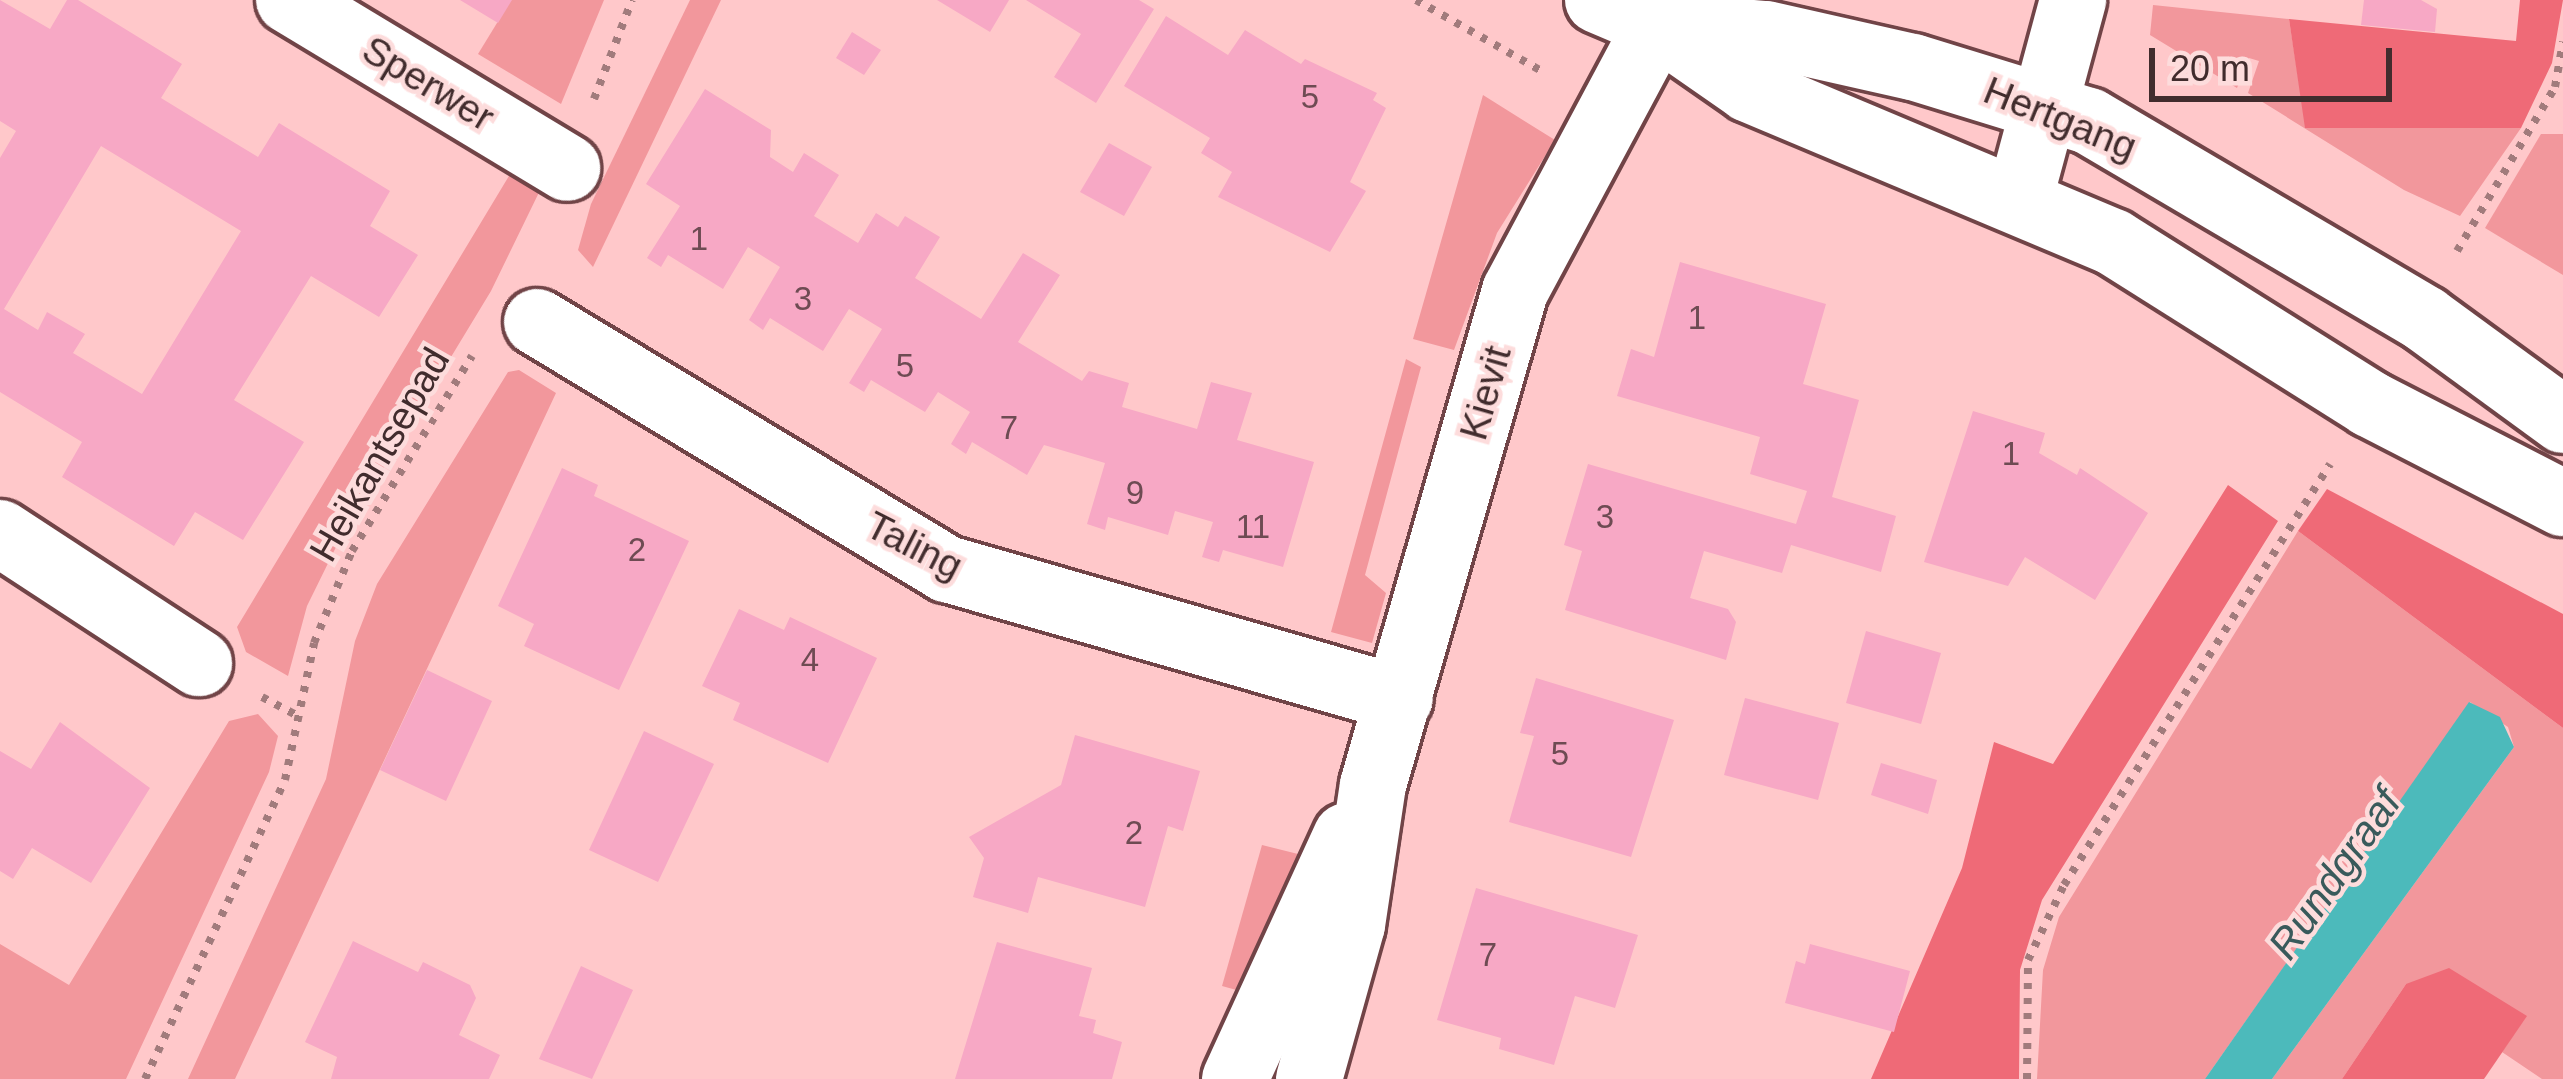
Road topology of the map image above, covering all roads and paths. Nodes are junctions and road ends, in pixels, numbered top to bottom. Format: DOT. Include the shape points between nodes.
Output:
graph roads {
  1 [pos="289,0"];
  2 [pos="632,0"];
  3 [pos="1598,0"];
  4 [pos="2073,0"];
  5 [pos="1657,25"];
  6 [pos="2047,105"];
  7 [pos="567,168"];
  8 [pos="2020,197"];
  9 [pos="509,332"];
  10 [pos="2563,420"];
  11 [pos="2352,430"];
  12 [pos="2563,503"];
  13 [pos="0,533"];
  14 [pos="199,663"];
  15 [pos="1400,699"];
  16 [pos="1373,785"];
  17 [pos="146,1079"];
  18 [pos="1234,1079"];
  19 [pos="1309,1079"];
  20 [pos="2027,1079"];
  1 -- 7 [label="street, Sperwer"];
  2 -- 7 [label="path"];
  3 -- 5 [label="street, Hertgang"];
  4 -- 6 [label="street"];
  5 -- 6 [label="street, Hertgang" via="1766,34"];
  5 -- 8 [label="street, Hertgang" via="1749,89"];
  5 -- 15 [label="street, Kievit" via="1516,291"];
  6 -- 8 [label="street"];
  6 -- 10 [label="street, Hertgang" via="2176,168 2425,319"];
  8 -- 11 [label="street, Hertgang" via="2113,242"];
  9 -- 15 [label="street, Taling" via="947,569"];
  9 -- 17 [label="path, Heikantsepad" via="352,551 314,643 285,780"];
  11 -- 12 [label="street, Hertgang"];
  11 -- 20 [label="path" via="2064,885 2028,960"];
  13 -- 14 [label="street"];
  15 -- 16 [label="street, Kievit"];
  16 -- 18 [label="street, Kievit"];
  16 -- 19 [label="street, Kievit" via="1352,925"];
}
